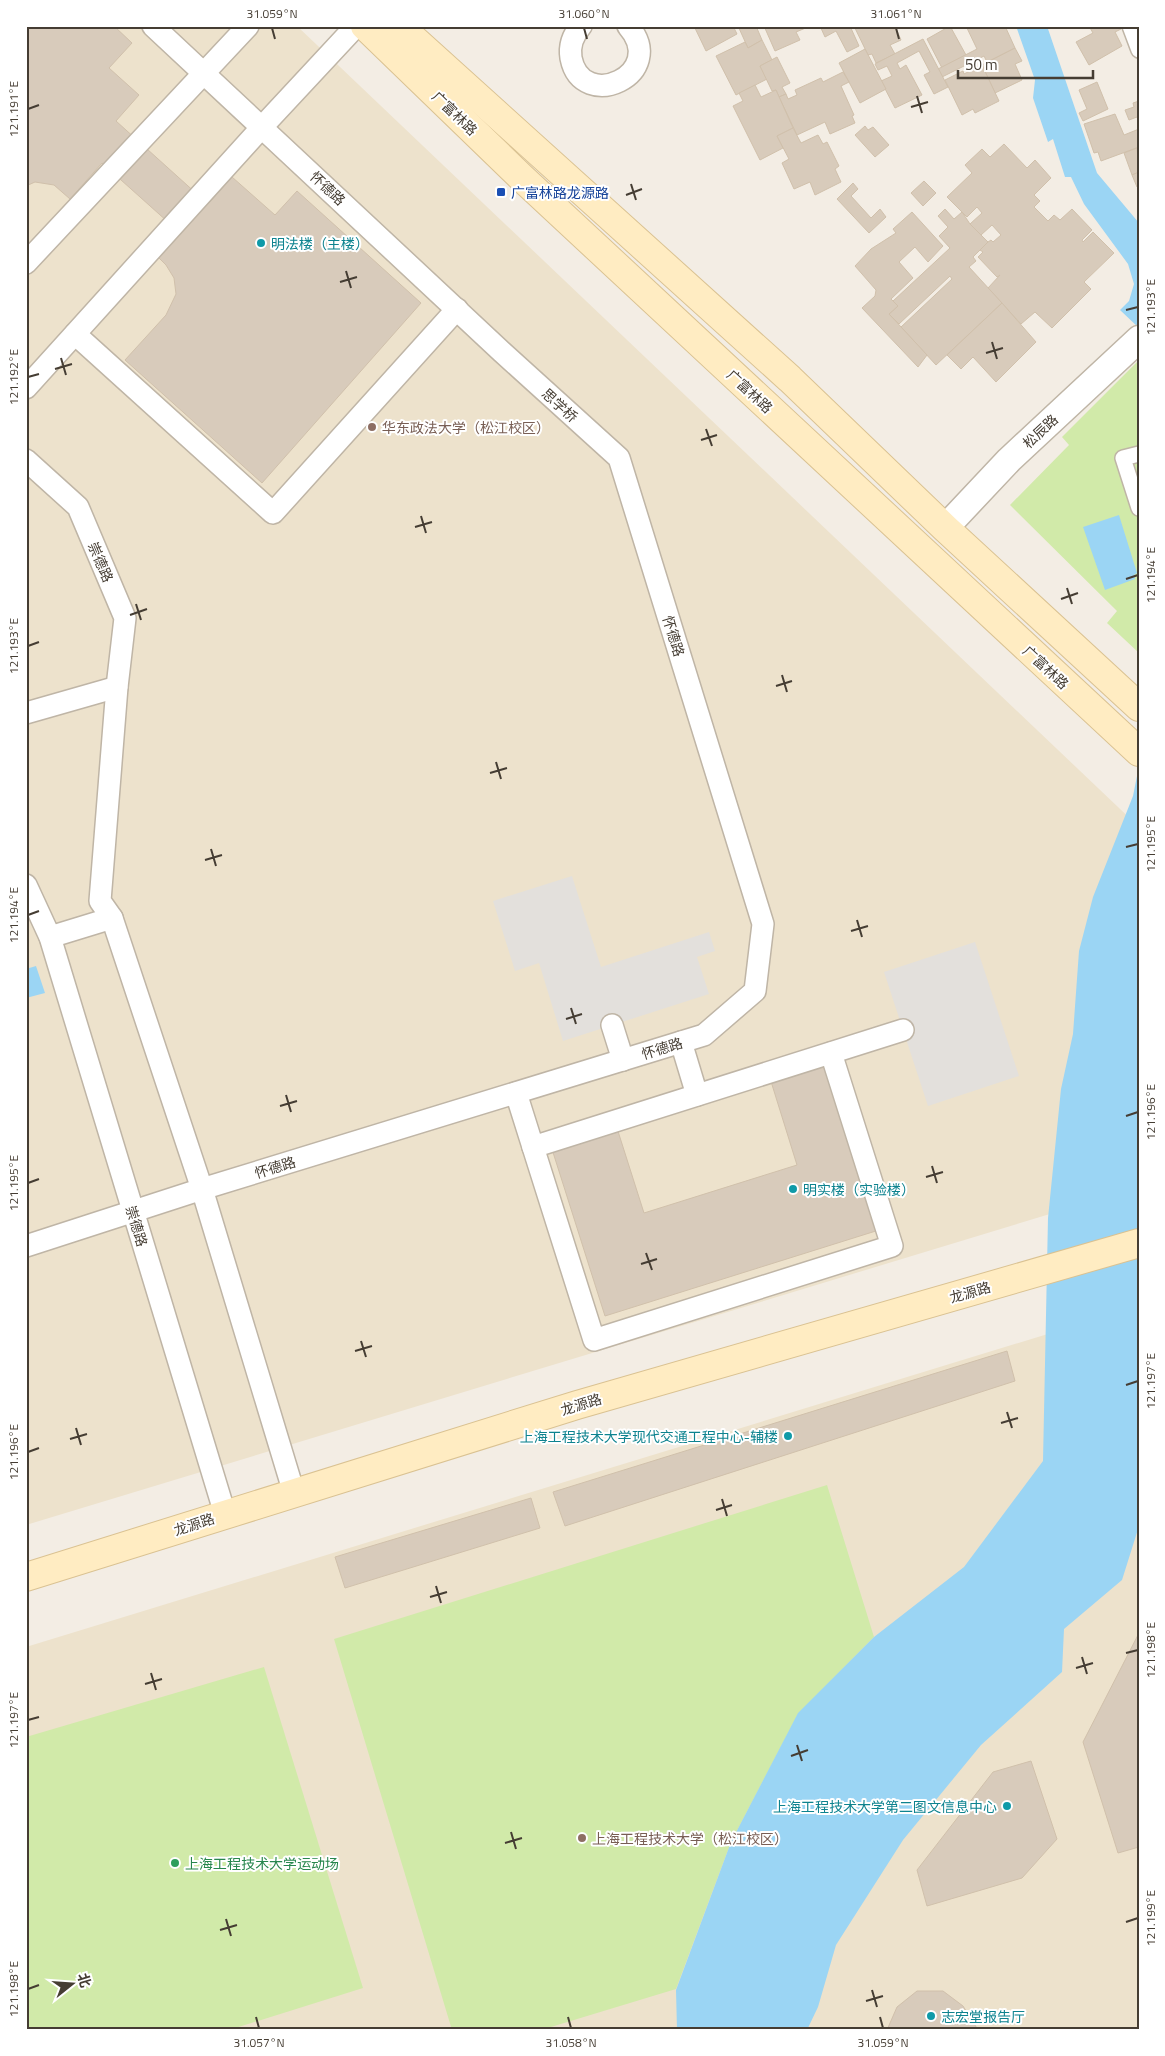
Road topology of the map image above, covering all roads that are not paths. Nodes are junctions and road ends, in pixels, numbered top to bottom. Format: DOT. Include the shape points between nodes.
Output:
graph roads {
  1 [pos="153,26"];
  2 [pos="248,26"];
  3 [pos="356,26"];
  4 [pos="365,26"];
  5 [pos="399,26"];
  6 [pos="581,26"];
  7 [pos="628,26"];
  8 [pos="1130,26"];
  9 [pos="1139,50"];
  10 [pos="205,74"];
  11 [pos="262,127"];
  12 [pos="26,263"];
  13 [pos="457,309"];
  14 [pos="75,334"];
  15 [pos="1139,339"];
  16 [pos="502,352"];
  17 [pos="26,388"];
  18 [pos="1139,454"];
  19 [pos="619,458"];
  20 [pos="26,460"];
  21 [pos="1139,508"];
  22 [pos="945,528"];
  23 [pos="116,687"];
  24 [pos="1139,707"];
  25 [pos="26,712"];
  26 [pos="1139,752"];
  27 [pos="26,885"];
  28 [pos="112,918"];
  29 [pos="50,937"];
  30 [pos="612,1025"];
  31 [pos="903,1030"];
  32 [pos="681,1042"];
  33 [pos="831,1053"];
  34 [pos="623,1060"];
  35 [pos="516,1093"];
  36 [pos="697,1095"];
  37 [pos="533,1147"];
  38 [pos="202,1189"];
  39 [pos="133,1212"];
  40 [pos="1139,1243"];
  41 [pos="26,1246"];
  42 [pos="294,1493"];
  43 [pos="224,1514"];
  44 [pos="26,1577"];
  1 -- 10 [label="street, 怀德路"];
  2 -- 10 [label="street"];
  3 -- 11 [label="street"];
  4 -- 26 [label="main road, 广富林路" via="521,177"];
  5 -- 22 [label="main road, 广富林路" via="790,379"];
  6 -- 7 [label="street" via="571,42 572,64 588,81 610,86 630,75 636,65 638,44"];
  8 -- 9 [label="street"];
  10 -- 11 [label="street, 怀德路"];
  10 -- 12 [label="street"];
  11 -- 13 [label="street, 怀德路"];
  11 -- 14 [label="street"];
  13 -- 14 [label="street" via="273,513"];
  13 -- 16 [label="street, 怀德路"];
  14 -- 17 [label="street"];
  15 -- 22 [label="street, 松辰路" via="1009,460"];
  16 -- 19 [label="street, 思学桥"];
  18 -- 21 [label="street" via="1123,458"];
  19 -- 32 [label="street, 怀德路" via="763,924 755,991 704,1035"];
  20 -- 23 [label="street, 崇德路" via="78,507 125,618"];
  22 -- 24 [label="main road, 广富林路"];
  23 -- 25 [label="street"];
  23 -- 28 [label="street, 崇德路" via="100,901"];
  27 -- 29 [label="street, 崇德路"];
  28 -- 29 [label="street"];
  28 -- 38 [label="street, 崇德路"];
  29 -- 39 [label="street, 崇德路"];
  30 -- 34 [label="street"];
  31 -- 33 [label="street"];
  32 -- 34 [label="street, 怀德路"];
  32 -- 36 [label="street"];
  33 -- 36 [label="street"];
  33 -- 37 [label="street" via="892,1246 836,1264 594,1340"];
  34 -- 35 [label="street, 怀德路"];
  35 -- 37 [label="street"];
  35 -- 38 [label="street, 怀德路"];
  36 -- 37 [label="street"];
  38 -- 39 [label="street, 怀德路"];
  38 -- 42 [label="street, 崇德路"];
  39 -- 41 [label="street, 怀德路"];
  39 -- 43 [label="street, 崇德路"];
  40 -- 42 [label="main road, 龙源路" via="577,1405"];
  42 -- 43 [label="main road, 龙源路"];
  43 -- 44 [label="main road, 龙源路"];
}
